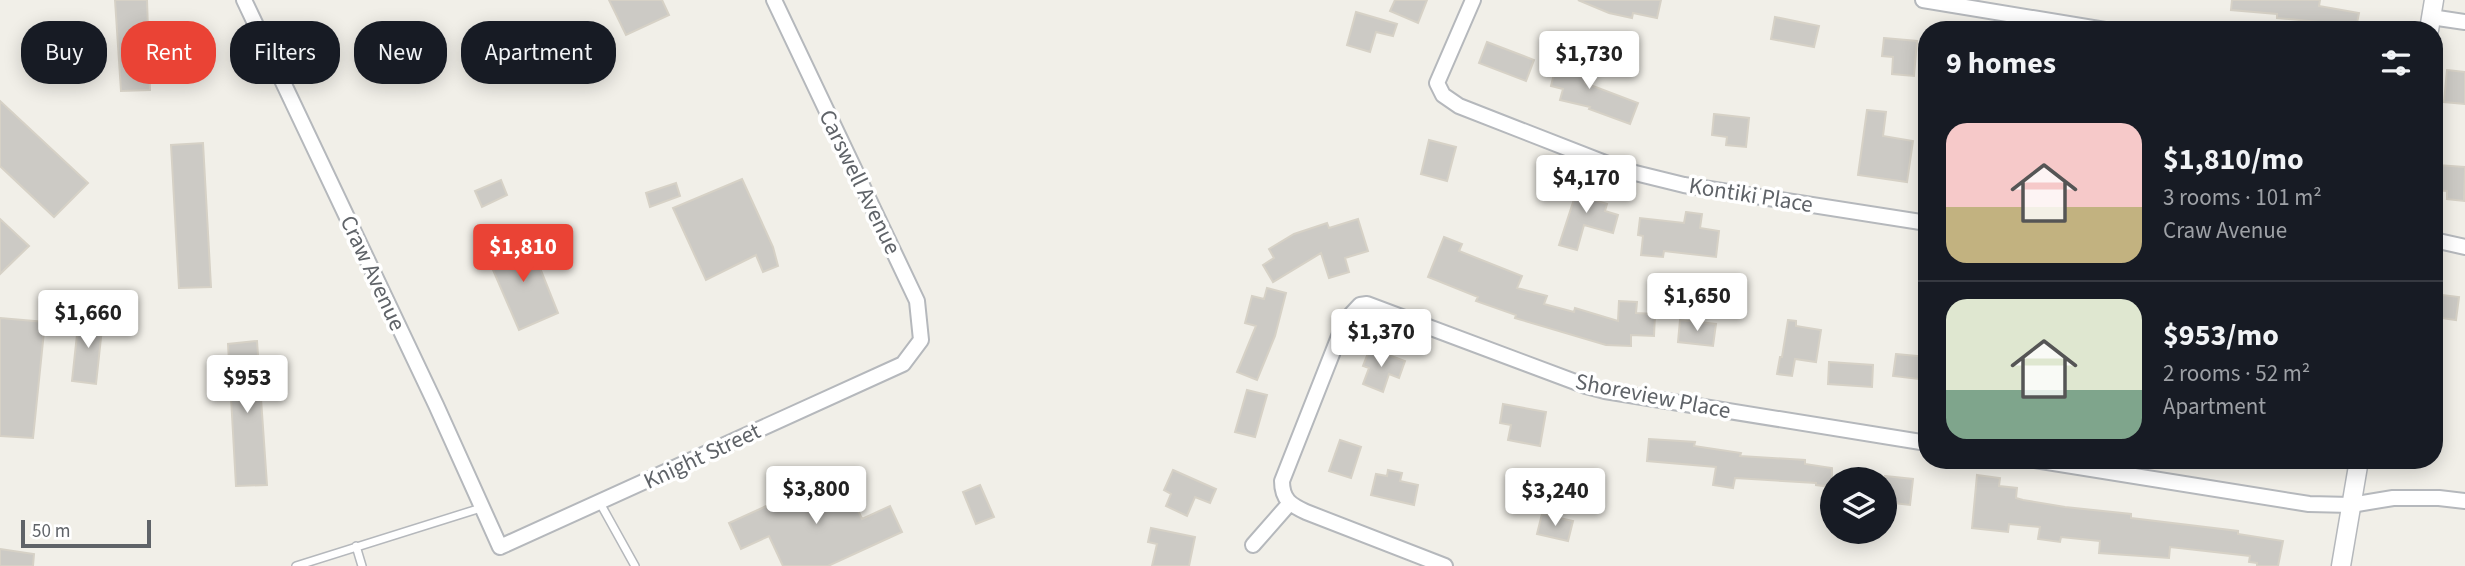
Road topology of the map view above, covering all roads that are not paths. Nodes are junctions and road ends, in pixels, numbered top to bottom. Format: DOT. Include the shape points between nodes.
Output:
graph roads {
  1 [pos="244,0"];
  2 [pos="774,0"];
  3 [pos="1473,0"];
  4 [pos="1923,0"];
  5 [pos="2432,16"];
  6 [pos="2050,21"];
  7 [pos="2465,22"];
  8 [pos="1918,222"];
  9 [pos="2443,242"];
  10 [pos="2465,247"];
  11 [pos="903,365"];
  12 [pos="1918,442"];
  13 [pos="2091,469"];
  14 [pos="2357,469"];
  15 [pos="2465,501"];
  16 [pos="600,503"];
  17 [pos="1289,504"];
  18 [pos="2351,505"];
  19 [pos="481,508"];
  20 [pos="1253,545"];
  21 [pos="356,546"];
  22 [pos="500,547"];
  23 [pos="296,566"];
  24 [pos="362,566"];
  25 [pos="635,566"];
  26 [pos="1445,566"];
  27 [pos="2341,566"];
  1 -- 19 [label="street, Craw Avenue"];
  2 -- 11 [label="street, Carswell Avenue" via="917,301 921,340"];
  3 -- 8 [label="street, Kontiki Place" via="1437,83 1443,95 1459,106 1623,170 1684,185"];
  4 -- 6 [label="street"];
  5 -- 7 [label="street"];
  9 -- 10 [label="street"];
  11 -- 16 [label="street, Knight Street"];
  12 -- 17 [label="street, Shoreview Place" via="1605,391 1367,304 1352,311 1345,321 1282,481"];
  13 -- 18 [label="street" via="2309,504"];
  14 -- 18 [label="street"];
  15 -- 18 [label="street" via="2393,498"];
  16 -- 22 [label="street, Knight Street"];
  16 -- 25 [label="lane"];
  17 -- 20 [label="street"];
  17 -- 26 [label="street"];
  18 -- 27 [label="street"];
  19 -- 21 [label="lane"];
  19 -- 22 [label="street, Craw Avenue"];
  21 -- 23 [label="lane"];
  21 -- 24 [label="lane"];
}
